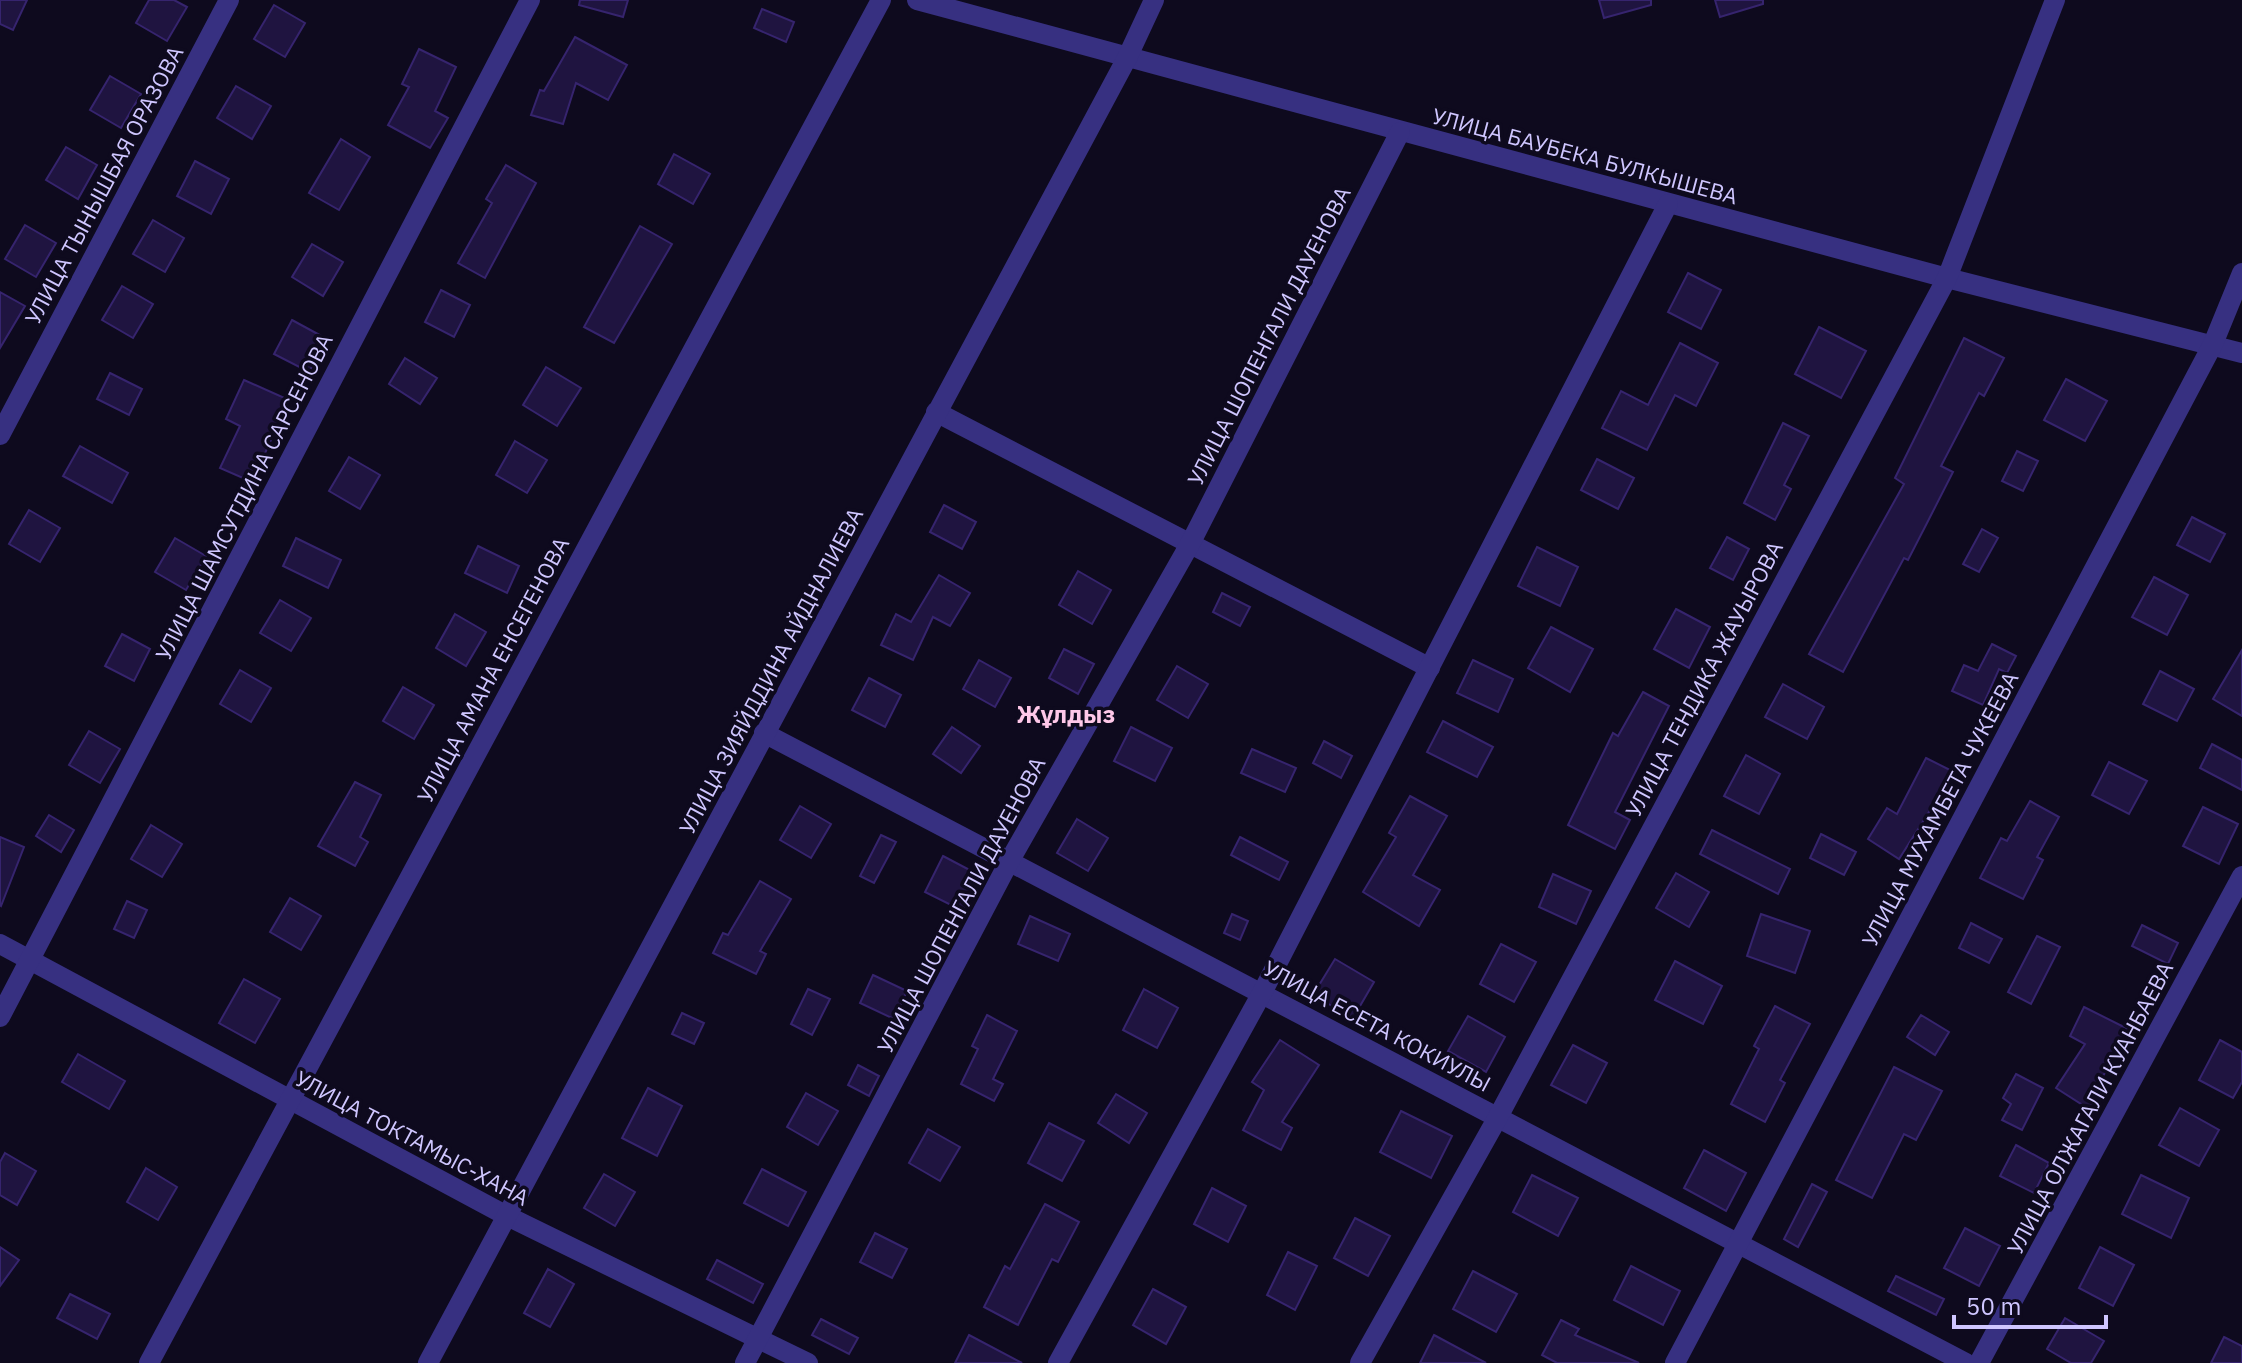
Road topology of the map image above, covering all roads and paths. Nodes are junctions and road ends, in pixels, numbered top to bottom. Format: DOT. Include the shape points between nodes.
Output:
graph roads {
  1 [pos="229,0"];
  2 [pos="530,0"];
  3 [pos="881,0"];
  4 [pos="917,0"];
  5 [pos="1154,0"];
  6 [pos="2055,0"];
  7 [pos="1127,58"];
  8 [pos="1400,132"];
  9 [pos="1668,204"];
  10 [pos="2242,273"];
  11 [pos="1947,278"];
  12 [pos="2213,344"];
  13 [pos="2242,353"];
  14 [pos="936,412"];
  15 [pos="0,435"];
  16 [pos="1190,544"];
  17 [pos="1430,668"];
  18 [pos="764,733"];
  19 [pos="1010,860"];
  20 [pos="2242,876"];
  21 [pos="0,944"];
  22 [pos="30,961"];
  23 [pos="1262,993"];
  24 [pos="0,1017"];
  25 [pos="288,1100"];
  26 [pos="1498,1117"];
  27 [pos="507,1216"];
  28 [pos="1737,1245"];
  29 [pos="758,1336"];
  30 [pos="149,1363"];
  31 [pos="428,1363"];
  32 [pos="745,1363"];
  33 [pos="808,1363"];
  34 [pos="1058,1363"];
  35 [pos="1360,1363"];
  36 [pos="1675,1363"];
  37 [pos="1966,1363"];
  38 [pos="1979,1363"];
  1 -- 15 [label="street, УЛИЦА ТЫНЫШБАЯ ОРАЗОВА"];
  2 -- 22 [label="street, УЛИЦА ШАМСУТДИНА САРСЕНОВА"];
  3 -- 25 [label="street, УЛИЦА АМАНА ЕНСЕГЕНОВА"];
  4 -- 7 [label="street, УЛИЦА БАУБЕКА БУЛКЫШЕВА"];
  5 -- 7 [label="street, УЛИЦА ЗИЯЙДДИНА АЙДНАЛИЕВА"];
  6 -- 11 [label="street, УЛИЦА ТЕНДИКА ЖАУЫРОВА"];
  7 -- 8 [label="street, УЛИЦА БАУБЕКА БУЛКЫШЕВА"];
  7 -- 14 [label="street, УЛИЦА ЗИЯЙДДИНА АЙДНАЛИЕВА"];
  8 -- 9 [label="street, УЛИЦА БАУБЕКА БУЛКЫШЕВА"];
  8 -- 16 [label="street, УЛИЦА ШОПЕНГАЛИ ДАУЕНОВА"];
  9 -- 11 [label="street, УЛИЦА БАУБЕКА БУЛКЫШЕВА"];
  9 -- 17 [label="street"];
  10 -- 12 [label="street, УЛИЦА МУХАМБЕТА ЧУКЕЕВА"];
  11 -- 12 [label="street, УЛИЦА БАУБЕКА БУЛКЫШЕВА"];
  11 -- 26 [label="street, УЛИЦА ТЕНДИКА ЖАУЫРОВА"];
  12 -- 13 [label="street, УЛИЦА БАУБЕКА БУЛКЫШЕВА"];
  12 -- 28 [label="street, УЛИЦА МУХАМБЕТА ЧУКЕЕВА"];
  14 -- 16 [label="street"];
  14 -- 18 [label="street, УЛИЦА ЗИЯЙДДИНА АЙДНАЛИЕВА"];
  16 -- 17 [label="street"];
  16 -- 19 [label="street, УЛИЦА ШОПЕНГАЛИ ДАУЕНОВА"];
  17 -- 23 [label="street"];
  18 -- 19 [label="street, УЛИЦА ЕСЕТА КОКИУЛЫ"];
  18 -- 27 [label="street, УЛИЦА ЗИЯЙДДИНА АЙДНАЛИЕВА"];
  19 -- 23 [label="street, УЛИЦА ЕСЕТА КОКИУЛЫ"];
  19 -- 29 [label="street, УЛИЦА ШОПЕНГАЛИ ДАУЕНОВА"];
  20 -- 38 [label="street, УЛИЦА ОЛЖАГАЛИ КУАНБАЕВА"];
  21 -- 22 [label="street, УЛИЦА ТОКТАМЫС-ХАНА"];
  22 -- 24 [label="street, УЛИЦА ШАМСУТДИНА САРСЕНОВА"];
  22 -- 25 [label="street, УЛИЦА ТОКТАМЫС-ХАНА"];
  23 -- 26 [label="street, УЛИЦА ЕСЕТА КОКИУЛЫ"];
  23 -- 34 [label="street"];
  25 -- 27 [label="street, УЛИЦА ТОКТАМЫС-ХАНА"];
  25 -- 30 [label="street, УЛИЦА АМАНА ЕНСЕГЕНОВА"];
  26 -- 28 [label="street, УЛИЦА ЕСЕТА КОКИУЛЫ"];
  26 -- 35 [label="street, УЛИЦА ТЕНДИКА ЖАУЫРОВА"];
  27 -- 29 [label="street, УЛИЦА ТОКТАМЫС-ХАНА"];
  27 -- 31 [label="street, УЛИЦА ЗИЯЙДДИНА АЙДНАЛИЕВА"];
  28 -- 36 [label="street, УЛИЦА МУХАМБЕТА ЧУКЕЕВА"];
  28 -- 37 [label="street, УЛИЦА ЕСЕТА КОКИУЛЫ"];
  29 -- 32 [label="street, УЛИЦА ШОПЕНГАЛИ ДАУЕНОВА"];
  29 -- 33 [label="street, УЛИЦА ТОКТАМЫС-ХАНА"];
}
